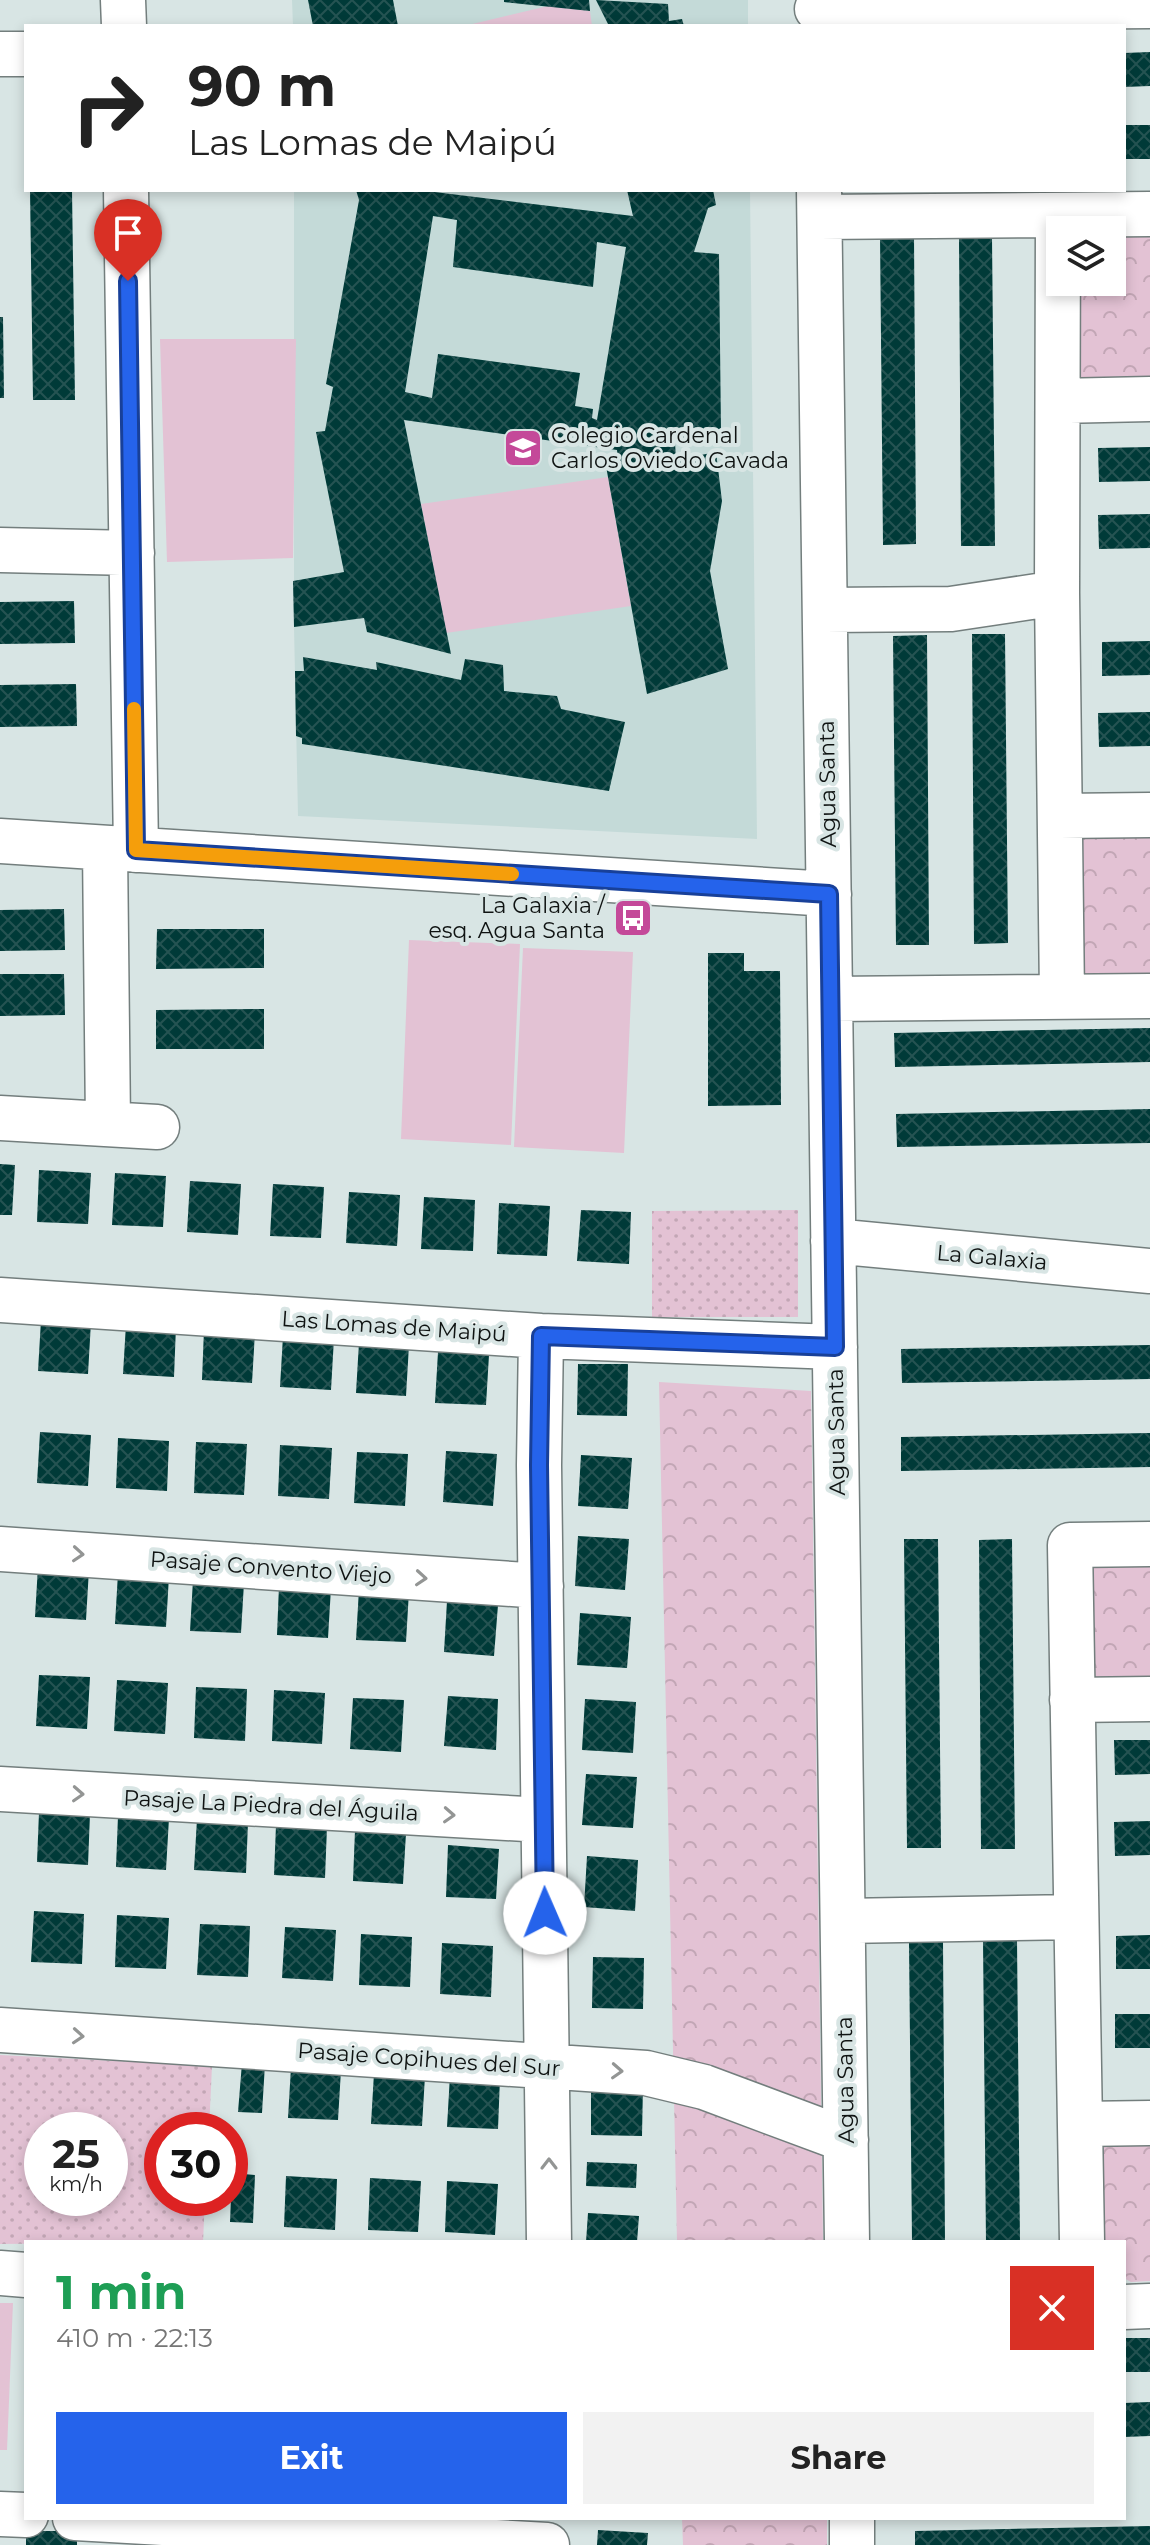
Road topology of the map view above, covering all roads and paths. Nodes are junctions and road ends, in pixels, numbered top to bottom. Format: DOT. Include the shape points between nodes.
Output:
graph roads {
  1 [pos="123,0"];
  2 [pos="1150,6"];
  3 [pos="817,12"];
  4 [pos="124,24"];
  5 [pos="0,54"];
  6 [pos="24,54"];
  7 [pos="126,192"];
  8 [pos="819,204"];
  9 [pos="1150,214"];
  10 [pos="1058,215"];
  11 [pos="1150,399"];
  12 [pos="1058,401"];
  13 [pos="0,550"];
  14 [pos="132,553"];
  15 [pos="1057,593"];
  16 [pos="825,610"];
  17 [pos="1150,815"];
  18 [pos="1060,816"];
  19 [pos="0,841"];
  20 [pos="120,849"];
  21 [pos="829,894"];
  22 [pos="1062,996"];
  23 [pos="1150,996"];
  24 [pos="831,999"];
  25 [pos="0,1118"];
  26 [pos="108,1124"];
  27 [pos="157,1127"];
  28 [pos="833,1241"];
  29 [pos="1150,1271"];
  30 [pos="0,1300"];
  31 [pos="541,1336"];
  32 [pos="835,1347"];
  33 [pos="1150,1544"];
  34 [pos="0,1549"];
  35 [pos="541,1586"];
  36 [pos="1150,1699"];
  37 [pos="1072,1700"];
  38 [pos="0,1789"];
  39 [pos="543,1820"];
  40 [pos="1076,1917"];
  41 [pos="843,1921"];
  42 [pos="0,2030"];
  43 [pos="548,2067"];
  44 [pos="1150,2123"];
  45 [pos="1080,2124"];
  46 [pos="846,2140"];
  47 [pos="549,2240"];
  48 [pos="847,2240"];
  49 [pos="1082,2240"];
  50 [pos="0,2273"];
  51 [pos="24,2275"];
  52 [pos="1150,2306"];
  53 [pos="1126,2307"];
  54 [pos="0,2514"];
  55 [pos="24,2515"];
  56 [pos="110,2520"];
  57 [pos="552,2520"];
  58 [pos="852,2520"];
  59 [pos="550,2545"];
  60 [pos="852,2545"];
  1 -- 4 [label="street"];
  2 -- 3 [label="street"];
  5 -- 6 [label="street"];
  7 -- 14 [label="street"];
  8 -- 10 [label="street"];
  8 -- 16 [label="street, Agua Santa"];
  9 -- 10 [label="street"];
  10 -- 12 [label="street"];
  11 -- 12 [label="street"];
  12 -- 15 [label="street"];
  13 -- 14 [label="street"];
  14 -- 20 [label="street"];
  15 -- 16 [label="street" via="951,609"];
  15 -- 18 [label="street"];
  16 -- 21 [label="street, Agua Santa"];
  17 -- 18 [label="street"];
  18 -- 22 [label="street"];
  19 -- 20 [label="street"];
  20 -- 21 [label="street"];
  20 -- 26 [label="street"];
  21 -- 24 [label="street, Agua Santa"];
  22 -- 23 [label="street"];
  22 -- 24 [label="street"];
  24 -- 28 [label="street, Agua Santa"];
  25 -- 26 [label="street"];
  26 -- 27 [label="street"];
  28 -- 29 [label="street, La Galaxia"];
  28 -- 32 [label="street, Agua Santa"];
  30 -- 31 [label="street, Las Lomas de Maipú"];
  31 -- 32 [label="street, Las Lomas de Maipú"];
  31 -- 35 [label="street"];
  32 -- 41 [label="street, Agua Santa"];
  33 -- 37 [label="street" via="1070,1545"];
  34 -- 35 [label="street, Pasaje Convento Viejo, one-way"];
  35 -- 39 [label="street"];
  36 -- 37 [label="street"];
  37 -- 40 [label="street"];
  38 -- 39 [label="street, Pasaje La Piedra del Águila, one-way"];
  39 -- 43 [label="street"];
  40 -- 41 [label="street"];
  40 -- 45 [label="street"];
  41 -- 46 [label="street, Agua Santa"];
  42 -- 43 [label="street, Pasaje Copihues del Sur, one-way"];
  43 -- 46 [label="street, Pasaje Copihues del Sur, one-way" via="646,2073 704,2087"];
  47 -- 43 [label="street, one-way"];
  44 -- 45 [label="street"];
  45 -- 49 [label="street"];
  46 -- 48 [label="street, Agua Santa"];
  50 -- 51 [label="street"];
  52 -- 53 [label="street"];
  54 -- 55 [label="street"];
  56 -- 59 [label="street"];
  57 -- 59 [label="street"];
  58 -- 60 [label="street"];
}
